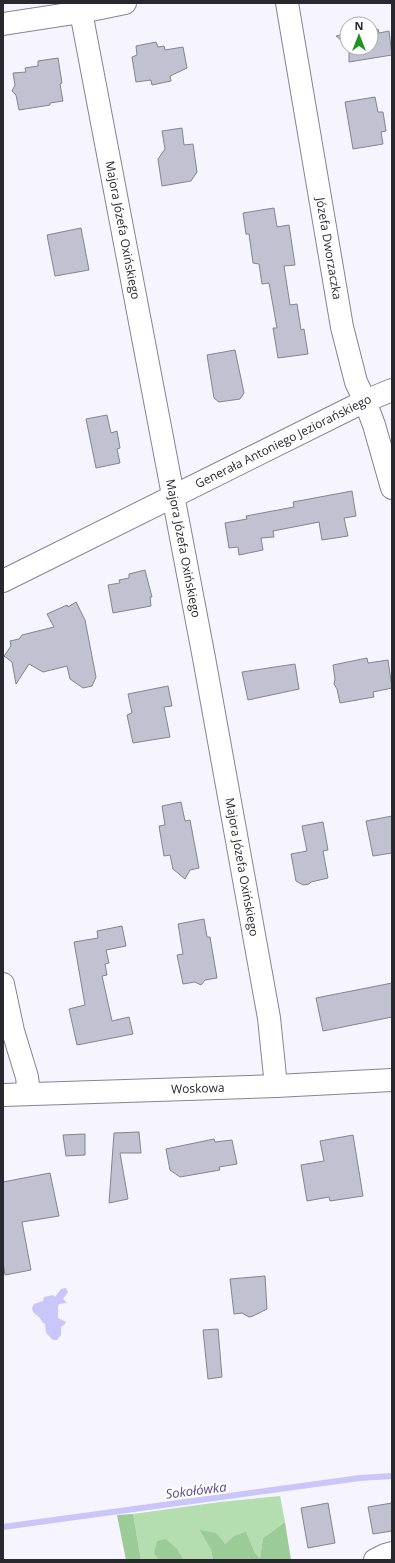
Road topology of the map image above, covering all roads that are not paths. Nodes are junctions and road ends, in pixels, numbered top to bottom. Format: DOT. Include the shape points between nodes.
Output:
graph roads {
  1 [pos="125,3"];
  2 [pos="287,3"];
  3 [pos="81,12"];
  4 [pos="3,24"];
  5 [pos="392,390"];
  6 [pos="365,401"];
  7 [pos="392,488"];
  8 [pos="173,495"];
  9 [pos="3,581"];
  10 [pos="3,984"];
  11 [pos="392,1080"];
  12 [pos="276,1086"];
  13 [pos="29,1094"];
  14 [pos="3,1095"];
  15 [pos="392,1553"];
  16 [pos="375,1560"];
  1 -- 3 [label="street"];
  2 -- 6 [label="street, Józefa Dworzaczka" via="342,327 356,382"];
  3 -- 4 [label="street"];
  3 -- 8 [label="street, Majora Józefa Oxińskiego"];
  5 -- 6 [label="street, Generała Antoniego Jeziorańskiego"];
  6 -- 7 [label="street, Józefa Dworzaczka"];
  6 -- 8 [label="street, Generała Antoniego Jeziorańskiego"];
  8 -- 9 [label="street, Generała Antoniego Jeziorańskiego"];
  8 -- 12 [label="street, Majora Józefa Oxińskiego" via="268,1018"];
  10 -- 13 [label="street"];
  11 -- 12 [label="street, Woskowa"];
  12 -- 13 [label="street, Woskowa"];
  13 -- 14 [label="street, Woskowa"];
  15 -- 16 [label="street"];
}
